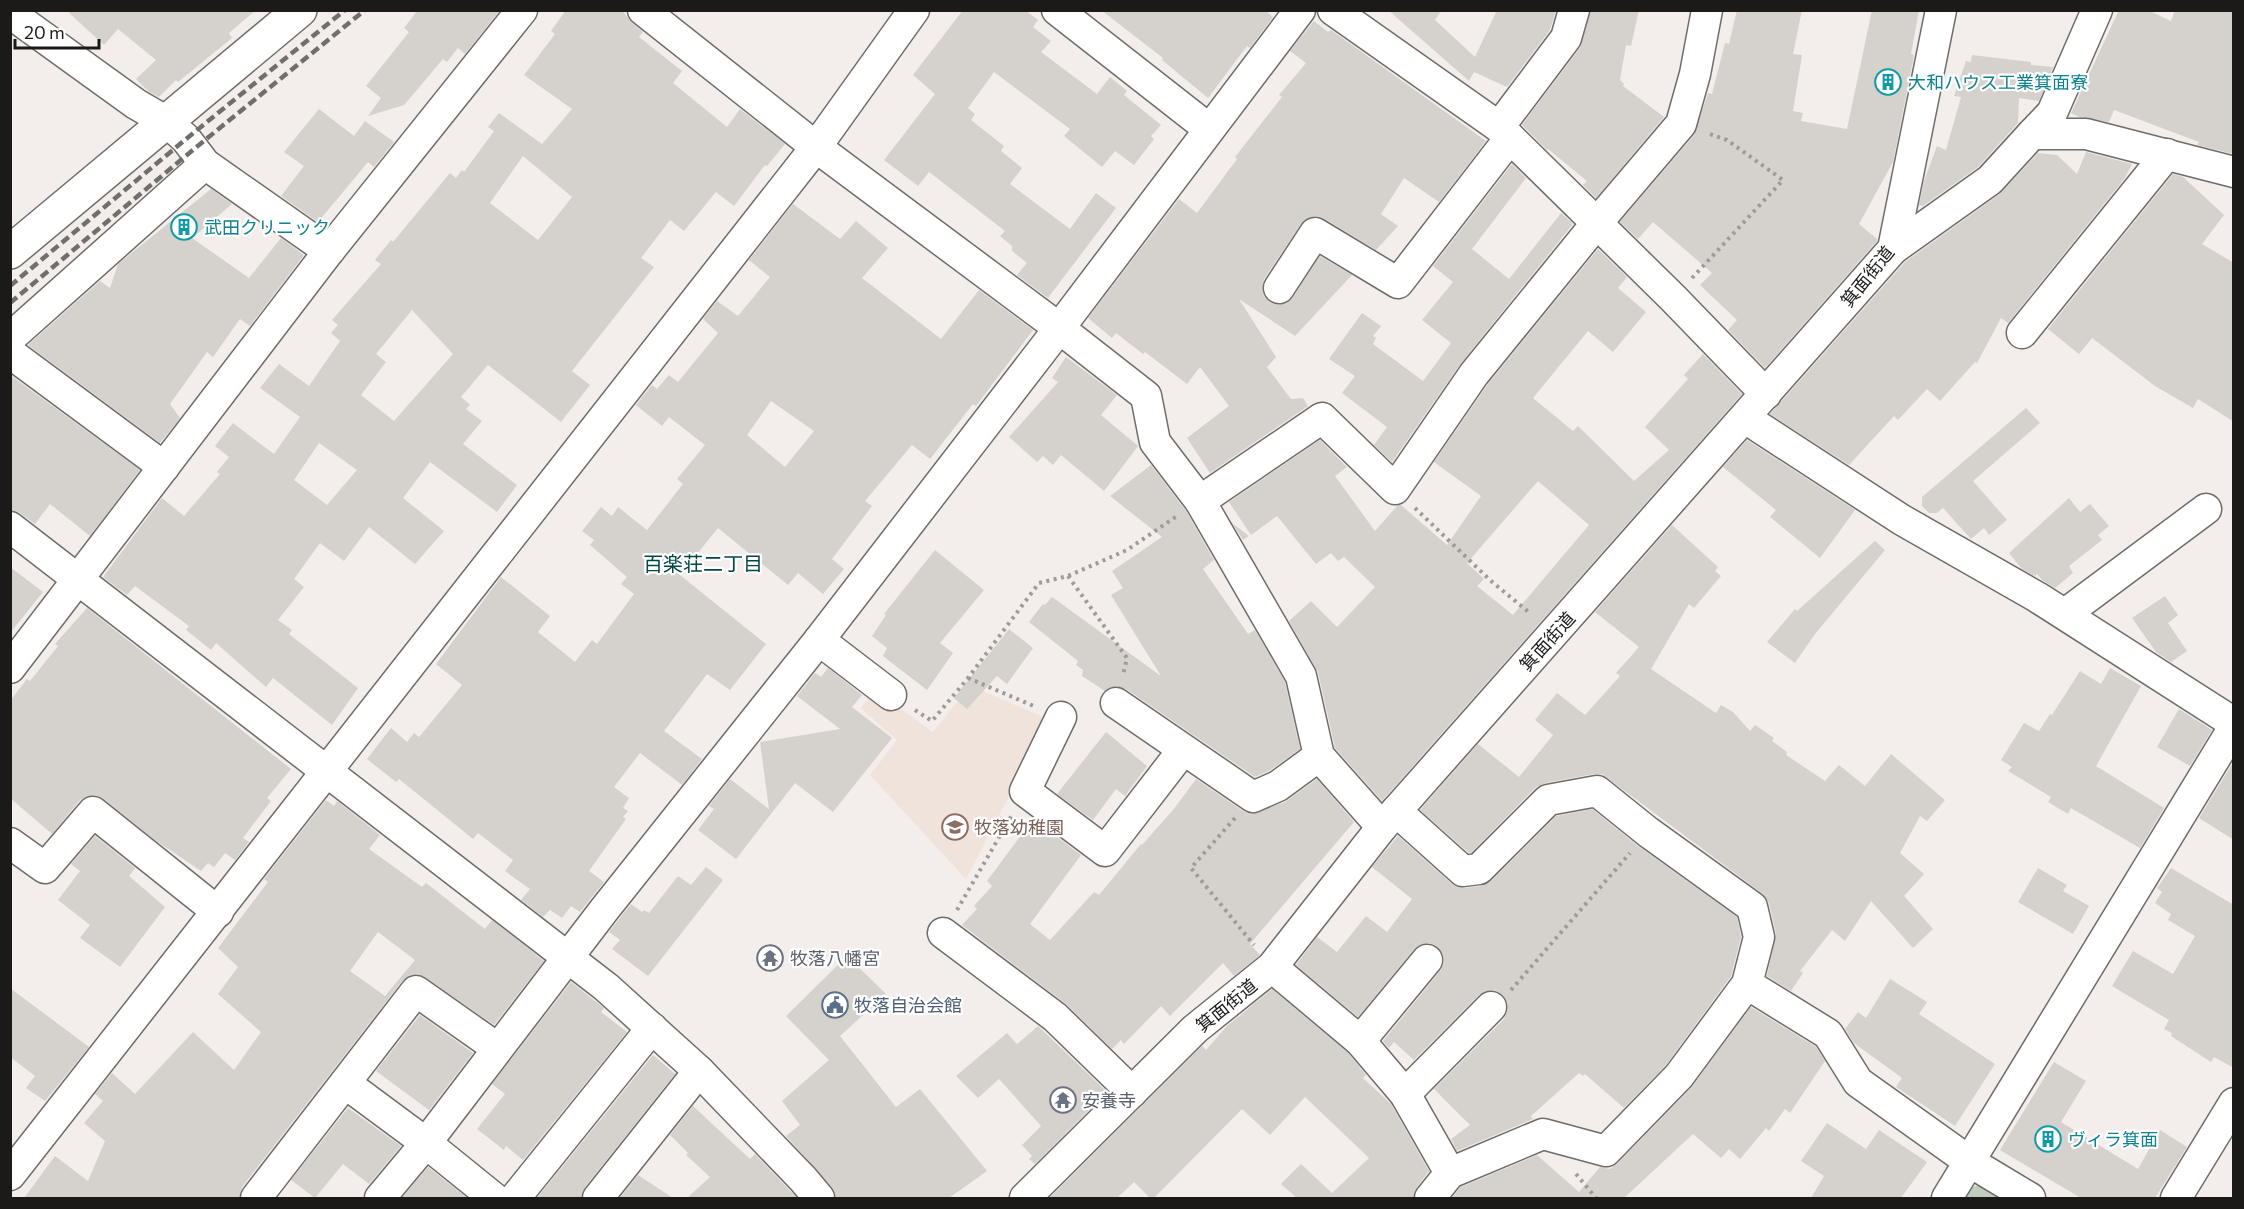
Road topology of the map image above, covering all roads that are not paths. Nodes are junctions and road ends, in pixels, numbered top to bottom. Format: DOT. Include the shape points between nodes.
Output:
graph roads {
  1 [pos="300,10"];
  2 [pos="522,10"];
  3 [pos="643,10"];
  4 [pos="914,10"];
  5 [pos="1057,10"];
  6 [pos="1333,10"];
  7 [pos="1574,10"];
  8 [pos="1707,10"];
  9 [pos="1941,10"];
  10 [pos="2097,10"];
  11 [pos="10,13"];
  12 [pos="1294,13"];
  13 [pos="167,122"];
  14 [pos="1209,129"];
  15 [pos="1504,132"];
  16 [pos="2032,134"];
  17 [pos="816,147"];
  18 [pos="2167,154"];
  19 [pos="205,164"];
  20 [pos="2234,172"];
  21 [pos="1596,224"];
  22 [pos="1893,249"];
  23 [pos="328,251"];
  24 [pos="10,252"];
  25 [pos="1279,288"];
  26 [pos="1059,328"];
  27 [pos="2022,333"];
  28 [pos="10,338"];
  29 [pos="10,353"];
  30 [pos="1766,394"];
  31 [pos="1745,418"];
  32 [pos="164,467"];
  33 [pos="1200,501"];
  34 [pos="2206,509"];
  35 [pos="10,527"];
  36 [pos="79,578"];
  37 [pos="2065,614"];
  38 [pos="819,640"];
  39 [pos="10,668"];
  40 [pos="891,695"];
  41 [pos="1116,703"];
  42 [pos="1061,717"];
  43 [pos="2234,725"];
  44 [pos="1183,750"];
  45 [pos="1319,756"];
  46 [pos="327,773"];
  47 [pos="1389,819"];
  48 [pos="10,843"];
  49 [pos="218,912"];
  50 [pos="944,933"];
  51 [pos="568,956"];
  52 [pos="1427,960"];
  53 [pos="1272,967"];
  54 [pos="1747,984"];
  55 [pos="1491,1007"];
  56 [pos="652,1028"];
  57 [pos="1360,1041"];
  58 [pos="497,1048"];
  59 [pos="699,1071"];
  60 [pos="345,1083"];
  61 [pos="1132,1092"];
  62 [pos="1405,1094"];
  63 [pos="2234,1103"];
  64 [pos="426,1143"];
  65 [pos="1970,1162"];
  66 [pos="1450,1173"];
  67 [pos="10,1175"];
  68 [pos="256,1198"];
  69 [pos="380,1198"];
  70 [pos="494,1198"];
  71 [pos="515,1198"];
  72 [pos="598,1198"];
  73 [pos="819,1198"];
  74 [pos="1024,1198"];
  75 [pos="1430,1198"];
  76 [pos="1947,1198"];
  77 [pos="2030,1198"];
  78 [pos="2176,1198"];
  1 -- 13 [label="street"];
  2 -- 23 [label="street"];
  3 -- 17 [label="street"];
  4 -- 17 [label="street"];
  5 -- 14 [label="street"];
  6 -- 15 [label="street"];
  7 -- 15 [label="street" via="1566,38"];
  8 -- 21 [label="street" via="1681,124"];
  9 -- 22 [label="street, 箕面街道"];
  10 -- 16 [label="street" via="2052,113"];
  11 -- 13 [label="street"];
  12 -- 14 [label="street"];
  13 -- 19 [label="street"];
  13 -- 24 [label="street"];
  14 -- 26 [label="street"];
  15 -- 21 [label="street"];
  15 -- 25 [label="street" via="1398,283 1315,233"];
  16 -- 18 [label="street" via="2086,134"];
  16 -- 22 [label="street" via="1990,180"];
  17 -- 26 [label="street"];
  17 -- 46 [label="street"];
  18 -- 20 [label="street"];
  18 -- 27 [label="street"];
  19 -- 23 [label="street"];
  19 -- 28 [label="street"];
  21 -- 30 [label="street"];
  21 -- 33 [label="street" via="1474,374 1395,489 1322,418"];
  22 -- 30 [label="street, 箕面街道"];
  23 -- 32 [label="street"];
  26 -- 33 [label="street" via="1146,396 1155,442"];
  26 -- 38 [label="street"];
  29 -- 32 [label="street"];
  30 -- 31 [label="street, 箕面街道"];
  31 -- 37 [label="street" via="1902,520"];
  31 -- 47 [label="street, 箕面街道"];
  32 -- 36 [label="street"];
  33 -- 45 [label="street" via="1301,676"];
  34 -- 37 [label="street"];
  35 -- 36 [label="street"];
  36 -- 39 [label="street"];
  36 -- 46 [label="street"];
  37 -- 43 [label="street"];
  38 -- 40 [label="street"];
  38 -- 51 [label="street"];
  41 -- 44 [label="street"];
  42 -- 44 [label="street" via="1025,791 1105,851"];
  43 -- 65 [label="street"];
  44 -- 45 [label="street" via="1253,797 1278,786"];
  45 -- 47 [label="street"];
  46 -- 49 [label="street"];
  46 -- 51 [label="street"];
  47 -- 53 [label="street, 箕面街道"];
  47 -- 54 [label="street" via="1463,871 1479,868 1548,800 1597,790 1752,907 1759,937"];
  48 -- 49 [label="street" via="45,868 93,812"];
  49 -- 67 [label="street"];
  50 -- 61 [label="street" via="1055,1017"];
  51 -- 56 [label="street"];
  51 -- 58 [label="street"];
  52 -- 57 [label="street"];
  53 -- 57 [label="street"];
  53 -- 61 [label="street, 箕面街道" via="1195,1029"];
  54 -- 65 [label="street" via="1828,1034 1858,1082"];
  54 -- 66 [label="street" via="1679,1076 1606,1151 1543,1134"];
  55 -- 62 [label="street"];
  56 -- 59 [label="street"];
  56 -- 71 [label="street"];
  57 -- 62 [label="street"];
  58 -- 60 [label="street" via="416,991"];
  58 -- 64 [label="street"];
  59 -- 72 [label="street"];
  59 -- 73 [label="street"];
  60 -- 64 [label="street"];
  60 -- 68 [label="street"];
  61 -- 74 [label="street, 箕面街道"];
  62 -- 66 [label="street"];
  63 -- 78 [label="street"];
  64 -- 69 [label="street"];
  64 -- 70 [label="street"];
  65 -- 76 [label="street"];
  65 -- 77 [label="street"];
  66 -- 75 [label="street"];
}
